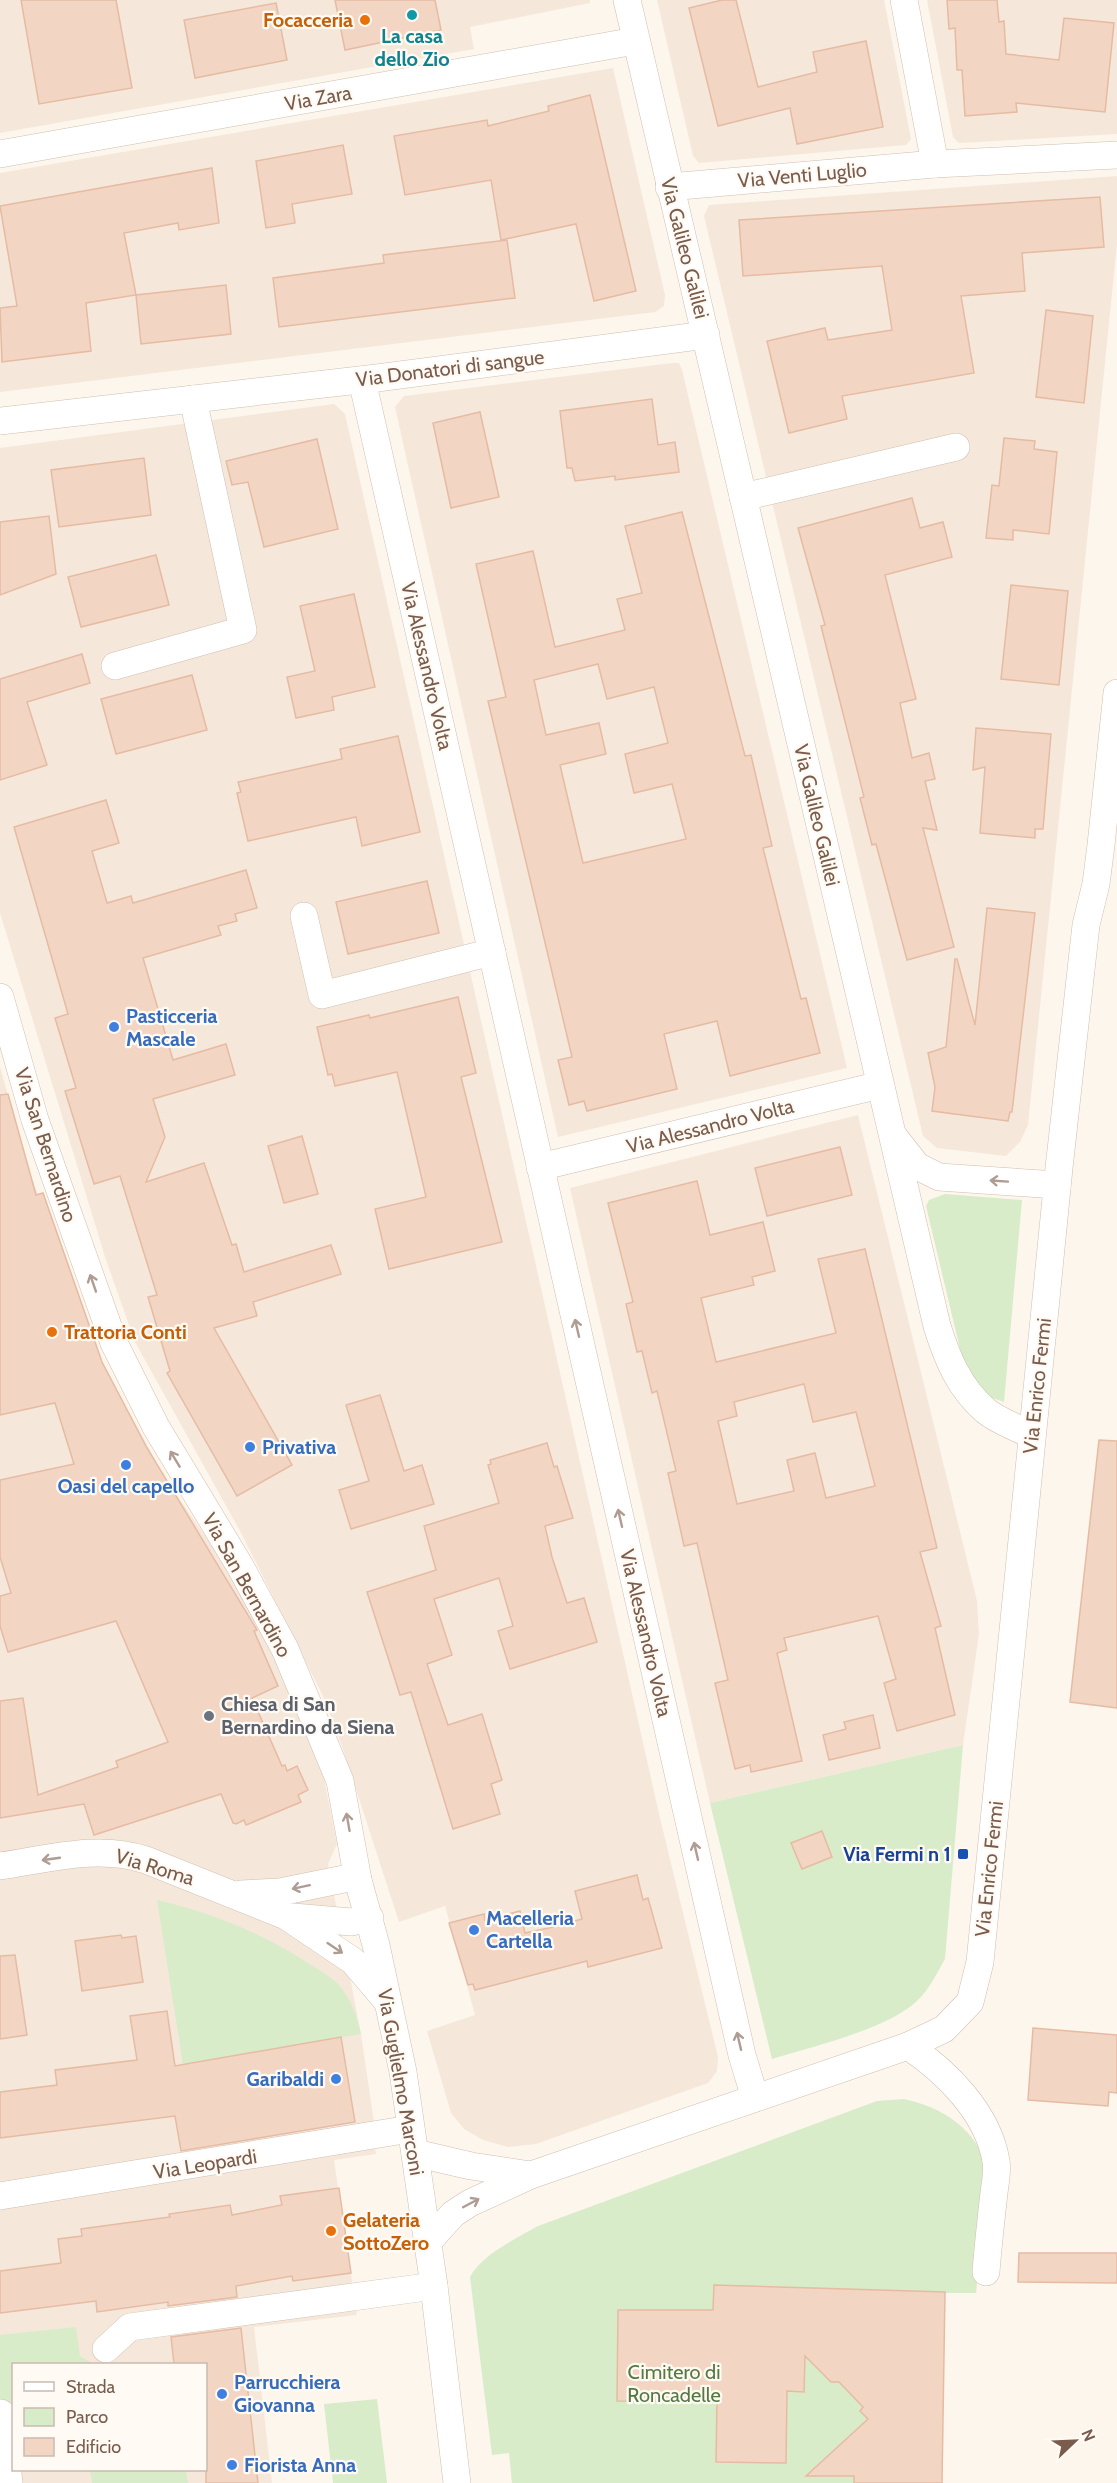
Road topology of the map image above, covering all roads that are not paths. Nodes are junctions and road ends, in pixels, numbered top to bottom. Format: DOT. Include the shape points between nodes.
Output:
graph roads {
  1 [pos="627,0"];
  2 [pos="904,0"];
  3 [pos="635,41"];
  4 [pos="0,154"];
  5 [pos="1117,155"];
  6 [pos="935,164"];
  7 [pos="669,187"];
  8 [pos="706,335"];
  9 [pos="362,380"];
  10 [pos="193,399"];
  11 [pos="0,421"];
  12 [pos="956,447"];
  13 [pos="743,497"];
  14 [pos="115,666"];
  15 [pos="1117,693"];
  16 [pos="304,916"];
  17 [pos="492,952"];
  18 [pos="0,997"];
  19 [pos="880,1085"];
  20 [pos="891,1133"];
  21 [pos="540,1167"];
  22 [pos="939,1177"];
  23 [pos="1057,1185"];
  24 [pos="911,1222"];
  25 [pos="1032,1435"];
  26 [pos="0,1866"];
  27 [pos="358,1880"];
  28 [pos="236,1894"];
  29 [pos="286,1916"];
  30 [pos="370,1918"];
  31 [pos="388,2002"];
  32 [pos="908,2046"];
  33 [pos="755,2098"];
  34 [pos="412,2141"];
  35 [pos="531,2175"];
  36 [pos="0,2196"];
  37 [pos="428,2242"];
  38 [pos="986,2272"];
  39 [pos="434,2286"];
  40 [pos="106,2349"];
  41 [pos="1,2413"];
  42 [pos="9,2483"];
  43 [pos="457,2483"];
  1 -- 3 [label="street, Via Galileo Galilei"];
  2 -- 6 [label="street"];
  3 -- 4 [label="street, Via Zara"];
  3 -- 7 [label="street, Via Galileo Galilei"];
  5 -- 6 [label="street, Via Venti Luglio"];
  6 -- 7 [label="street, Via Venti Luglio"];
  7 -- 8 [label="street, Via Galileo Galilei"];
  8 -- 9 [label="street, Via Donatori di sangue"];
  8 -- 13 [label="street, Via Galileo Galilei"];
  9 -- 10 [label="street, Via Donatori di sangue"];
  9 -- 17 [label="street, Via Alessandro Volta"];
  10 -- 11 [label="street, Via Donatori di sangue"];
  10 -- 14 [label="street" via="243,630"];
  12 -- 13 [label="street"];
  13 -- 19 [label="street, Via Galileo Galilei"];
  15 -- 23 [label="street, Via Enrico Fermi"];
  16 -- 17 [label="street" via="322,995"];
  17 -- 21 [label="street, Via Alessandro Volta"];
  27 -- 18 [label="street, Via San Bernardino, one-way" via="340,1780 285,1649 156,1427 114,1343 35,1120"];
  19 -- 20 [label="street, Via Galileo Galilei"];
  19 -- 21 [label="street, Via Alessandro Volta"];
  20 -- 22 [label="street, Via Galileo Galilei" via="917,1166"];
  20 -- 24 [label="street, Via Galileo Galilei"];
  33 -- 21 [label="street, Via Alessandro Volta, one-way"];
  23 -- 22 [label="street, Via Galileo Galilei, one-way"];
  22 -- 24 [label="street" via="927,1182 919,1194"];
  23 -- 25 [label="street, Via Enrico Fermi"];
  24 -- 25 [label="street, Via Galileo Galilei" via="950,1364 987,1412"];
  25 -- 32 [label="street, Via Enrico Fermi" via="980,1962 970,2002 944,2029"];
  28 -- 26 [label="street, Via Roma, one-way" via="125,1853 102,1851"];
  27 -- 28 [label="street, Via Roma, one-way" via="349,1878 280,1892"];
  27 -- 30 [label="street, Via Guglielmo Marconi"];
  28 -- 29 [label="street, Via Roma"];
  29 -- 30 [label="street, Via Roma" via="351,1922"];
  29 -- 31 [label="street, Via Roma, one-way" via="353,1961"];
  30 -- 31 [label="street, Via Guglielmo Marconi"];
  31 -- 34 [label="street, Via Guglielmo Marconi"];
  32 -- 33 [label="street, Via Enrico Fermi"];
  32 -- 38 [label="street" via="934,2063 960,2091 992,2143 997,2164"];
  33 -- 35 [label="street, Via Enrico Fermi"];
  34 -- 35 [label="street, Via Enrico Fermi" via="471,2166"];
  34 -- 36 [label="street, Via Leopardi"];
  34 -- 37 [label="street, Via Guglielmo Marconi"];
  37 -- 35 [label="street, Via Enrico Fermi, one-way" via="453,2214"];
  37 -- 39 [label="street, Via Guglielmo Marconi"];
  39 -- 40 [label="street" via="130,2327"];
  39 -- 43 [label="street, Via Guglielmo Marconi"];
  41 -- 42 [label="street"];
}
